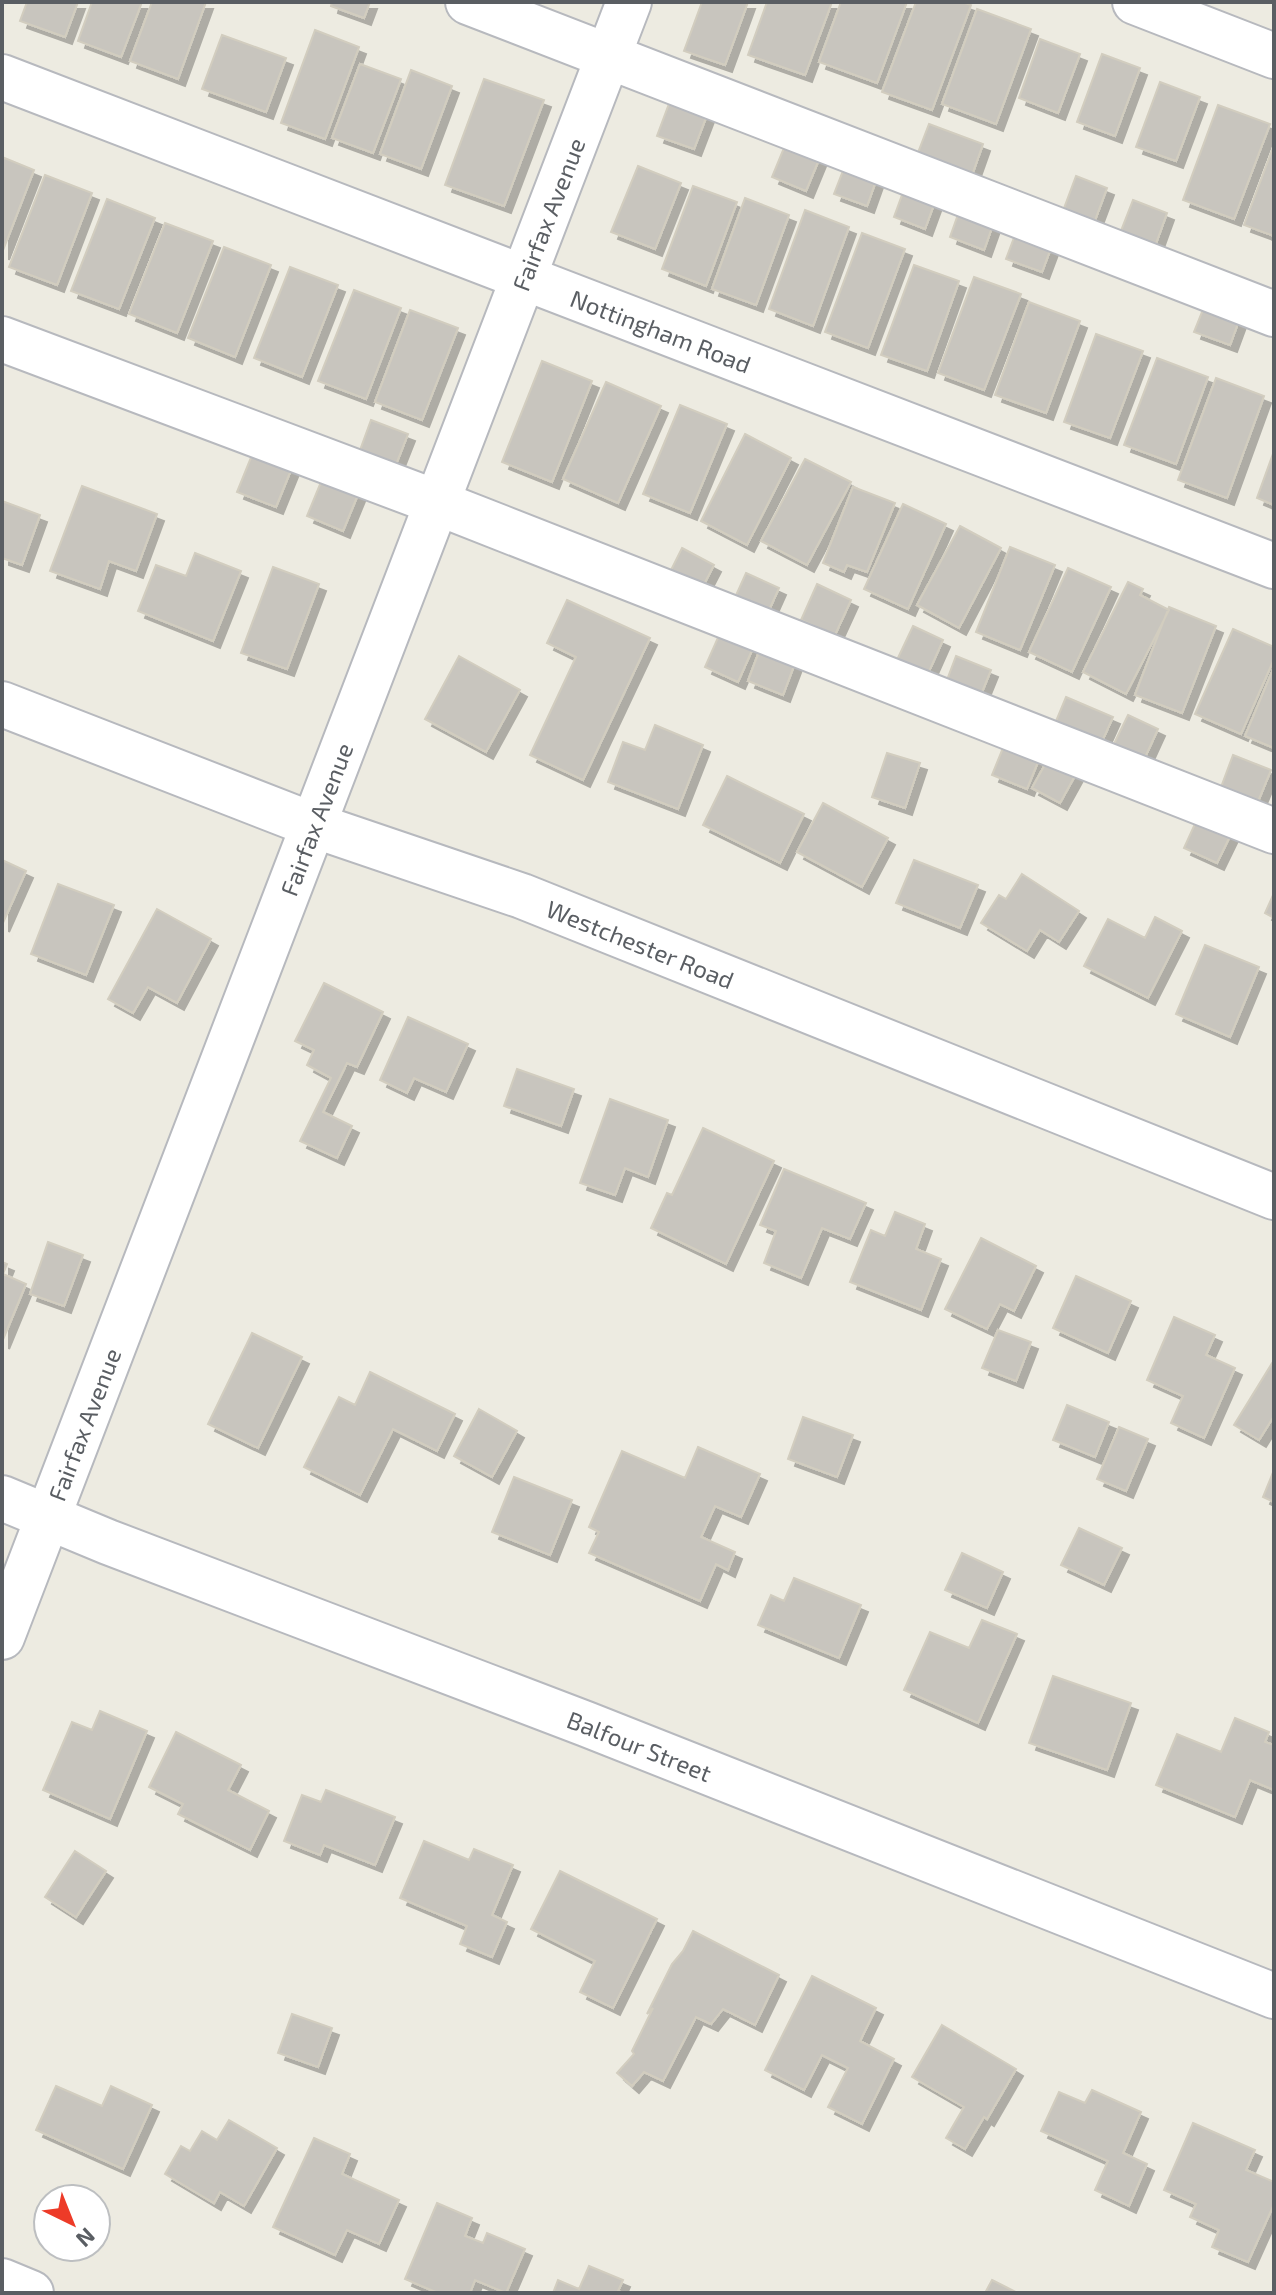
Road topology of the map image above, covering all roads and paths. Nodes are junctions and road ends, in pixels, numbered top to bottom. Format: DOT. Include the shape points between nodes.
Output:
graph roads {
  1 [pos="468,2"];
  2 [pos="629,2"];
  3 [pos="1135,2"];
  4 [pos="1274,56"];
  5 [pos="608,57"];
  6 [pos="2,77"];
  7 [pos="524,278"];
  8 [pos="1274,314"];
  9 [pos="2,339"];
  10 [pos="438,503"];
  11 [pos="1274,566"];
  12 [pos="2,704"];
  13 [pos="313,825"];
  14 [pos="1274,831"];
  15 [pos="1274,1197"];
  16 [pos="2,1498"];
  17 [pos="48,1516"];
  18 [pos="2,1637"];
  19 [pos="1274,1996"];
  20 [pos="2,2281"];
  21 [pos="31,2293"];
  1 -- 5 [label="street"];
  2 -- 5 [label="street, Fairfax Avenue"];
  3 -- 4 [label="street"];
  5 -- 7 [label="street, Fairfax Avenue"];
  5 -- 8 [label="street"];
  6 -- 7 [label="street, Nottingham Road"];
  7 -- 10 [label="street, Fairfax Avenue"];
  7 -- 11 [label="street, Nottingham Road"];
  9 -- 10 [label="street"];
  10 -- 13 [label="street, Fairfax Avenue"];
  10 -- 14 [label="street"];
  12 -- 13 [label="street, Westchester Road"];
  13 -- 15 [label="street, Westchester Road" via="522,896"];
  13 -- 17 [label="street, Fairfax Avenue"];
  16 -- 17 [label="street, Balfour Street"];
  17 -- 18 [label="street, Fairfax Avenue"];
  17 -- 19 [label="street, Balfour Street"];
  20 -- 21 [label="street"];
}
